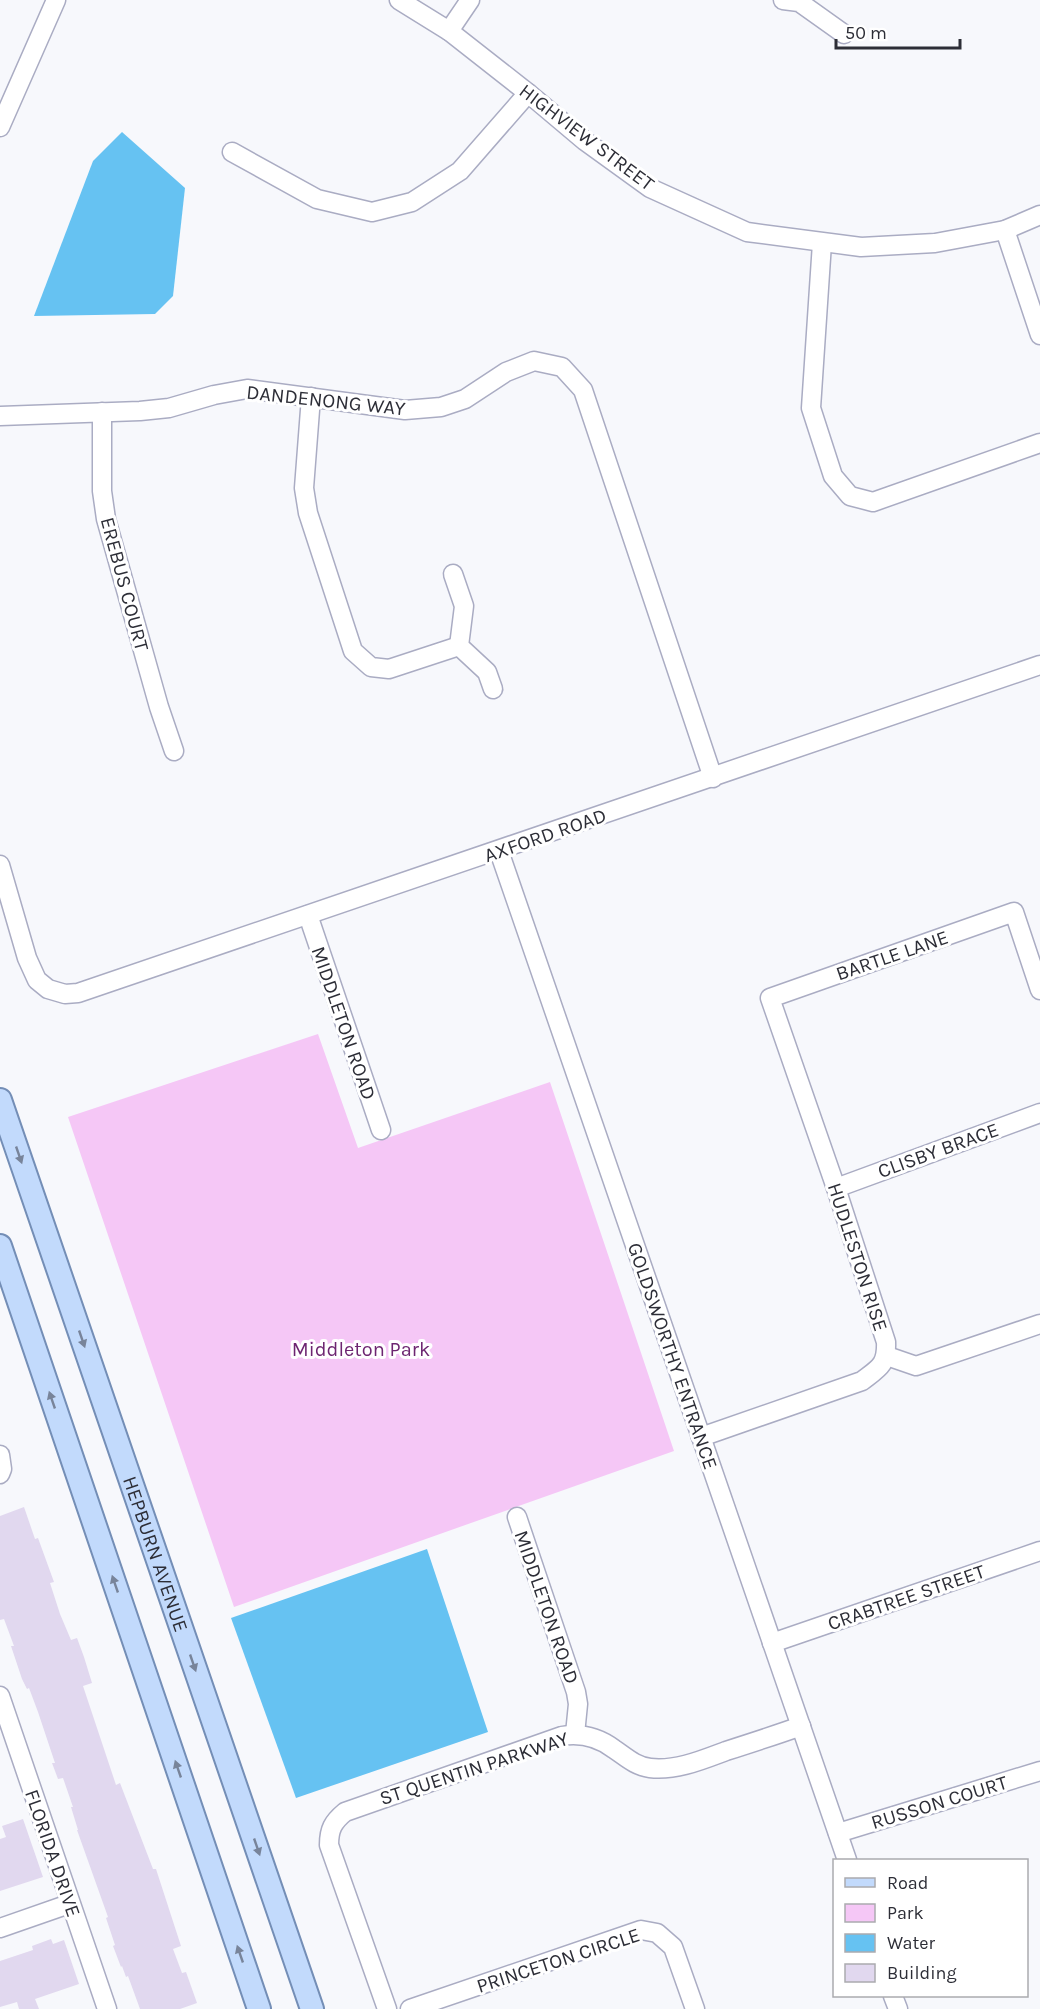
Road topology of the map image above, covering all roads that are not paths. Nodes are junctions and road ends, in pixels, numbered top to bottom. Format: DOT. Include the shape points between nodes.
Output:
graph roads {
  1 [pos="56,0"];
  2 [pos="399,0"];
  3 [pos="470,0"];
  4 [pos="783,0"];
  5 [pos="449,31"];
  6 [pos="844,34"];
  7 [pos="528,93"];
  8 [pos="0,128"];
  9 [pos="232,152"];
  10 [pos="1040,215"];
  11 [pos="1005,230"];
  12 [pos="822,243"];
  13 [pos="1040,335"];
  14 [pos="311,397"];
  15 [pos="102,412"];
  16 [pos="0,416"];
  17 [pos="1040,442"];
  18 [pos="453,574"];
  19 [pos="459,646"];
  20 [pos="1040,665"];
  21 [pos="493,689"];
  22 [pos="174,751"];
  23 [pos="713,778"];
  24 [pos="499,851"];
  25 [pos="0,865"];
  26 [pos="308,915"];
  27 [pos="1040,990"];
  28 [pos="770,998"];
  29 [pos="0,1100"];
  30 [pos="1040,1113"];
  31 [pos="381,1130"];
  32 [pos="836,1188"];
  33 [pos="0,1246"];
  34 [pos="1040,1324"];
  35 [pos="886,1356"];
  36 [pos="701,1437"];
  37 [pos="517,1517"];
  38 [pos="1040,1551"];
  39 [pos="772,1643"];
  40 [pos="1,1704"];
  41 [pos="801,1726"];
  42 [pos="575,1734"];
  43 [pos="1040,1771"];
  44 [pos="838,1833"];
  45 [pos="847,1859"];
  46 [pos="69,1904"];
  47 [pos="0,1928"];
  48 [pos="107,2009"];
  49 [pos="259,2009"];
  50 [pos="312,2009"];
  51 [pos="387,2009"];
  52 [pos="410,2009"];
  53 [pos="696,2009"];
  1 -- 8 [label="street"];
  2 -- 5 [label="street, HIGHVIEW STREET"];
  3 -- 5 [label="street"];
  4 -- 6 [label="street" via="799,2"];
  5 -- 7 [label="street, HIGHVIEW STREET"];
  7 -- 9 [label="street" via="460,171 412,202 372,212 317,198"];
  7 -- 12 [label="street, HIGHVIEW STREET" via="650,188 747,232"];
  10 -- 11 [label="street, HIGHVIEW STREET"];
  11 -- 12 [label="street, HIGHVIEW STREET" via="935,243 861,247"];
  11 -- 13 [label="street"];
  12 -- 17 [label="street" via="811,408 833,476 850,496 873,502"];
  14 -- 15 [label="street, DANDENONG WAY" via="247,388 169,408"];
  14 -- 19 [label="street" via="304,488 308,513 354,651 371,667 389,669"];
  14 -- 23 [label="street, DANDENONG WAY" via="405,410 441,407 465,399 506,372 534,361 562,367 583,390"];
  15 -- 16 [label="street, DANDENONG WAY"];
  15 -- 22 [label="street, EREBUS COURT" via="106,519"];
  18 -- 19 [label="street" via="464,606"];
  19 -- 21 [label="street" via="487,672"];
  20 -- 23 [label="street, AXFORD ROAD"];
  23 -- 24 [label="street, AXFORD ROAD"];
  24 -- 26 [label="street, AXFORD ROAD"];
  24 -- 36 [label="street, GOLDSWORTHY ENTRANCE"];
  25 -- 26 [label="street, AXFORD ROAD" via="31,969 48,989 65,994 78,993"];
  26 -- 31 [label="street, MIDDLETON ROAD"];
  27 -- 28 [label="street, BARTLE LANE" via="1014,912"];
  28 -- 32 [label="street, HUDLESTON RISE"];
  29 -- 50 [label="main road, HEPBURN AVENUE, one-way"];
  30 -- 32 [label="street, CLISBY BRACE"];
  32 -- 35 [label="street, HUDLESTON RISE" via="886,1342"];
  49 -- 33 [label="main road, one-way"];
  34 -- 35 [label="street" via="916,1366"];
  35 -- 36 [label="street, HUDLESTON RISE" via="879,1368 862,1381"];
  36 -- 39 [label="street, GOLDSWORTHY ENTRANCE"];
  37 -- 42 [label="street, MIDDLETON ROAD" via="576,1692"];
  38 -- 39 [label="street, CRABTREE STREET"];
  39 -- 41 [label="street, GOLDSWORTHY ENTRANCE"];
  40 -- 46 [label="street, FLORIDA DRIVE"];
  41 -- 42 [label="street, ST QUENTIN PARKWAY" via="668,1768 640,1766 599,1740"];
  41 -- 44 [label="street, GOLDSWORTHY ENTRANCE"];
  42 -- 51 [label="street, ST QUENTIN PARKWAY" via="549,1739 355,1808 345,1812 332,1826 330,1845"];
  43 -- 44 [label="street, RUSSON COURT"];
  44 -- 45 [label="street, GOLDSWORTHY ENTRANCE"];
  46 -- 47 [label="street"];
  46 -- 48 [label="street, FLORIDA DRIVE"];
  52 -- 53 [label="street, PRINCETON CIRCLE" via="641,1930 657,1933 673,1947"];
}
